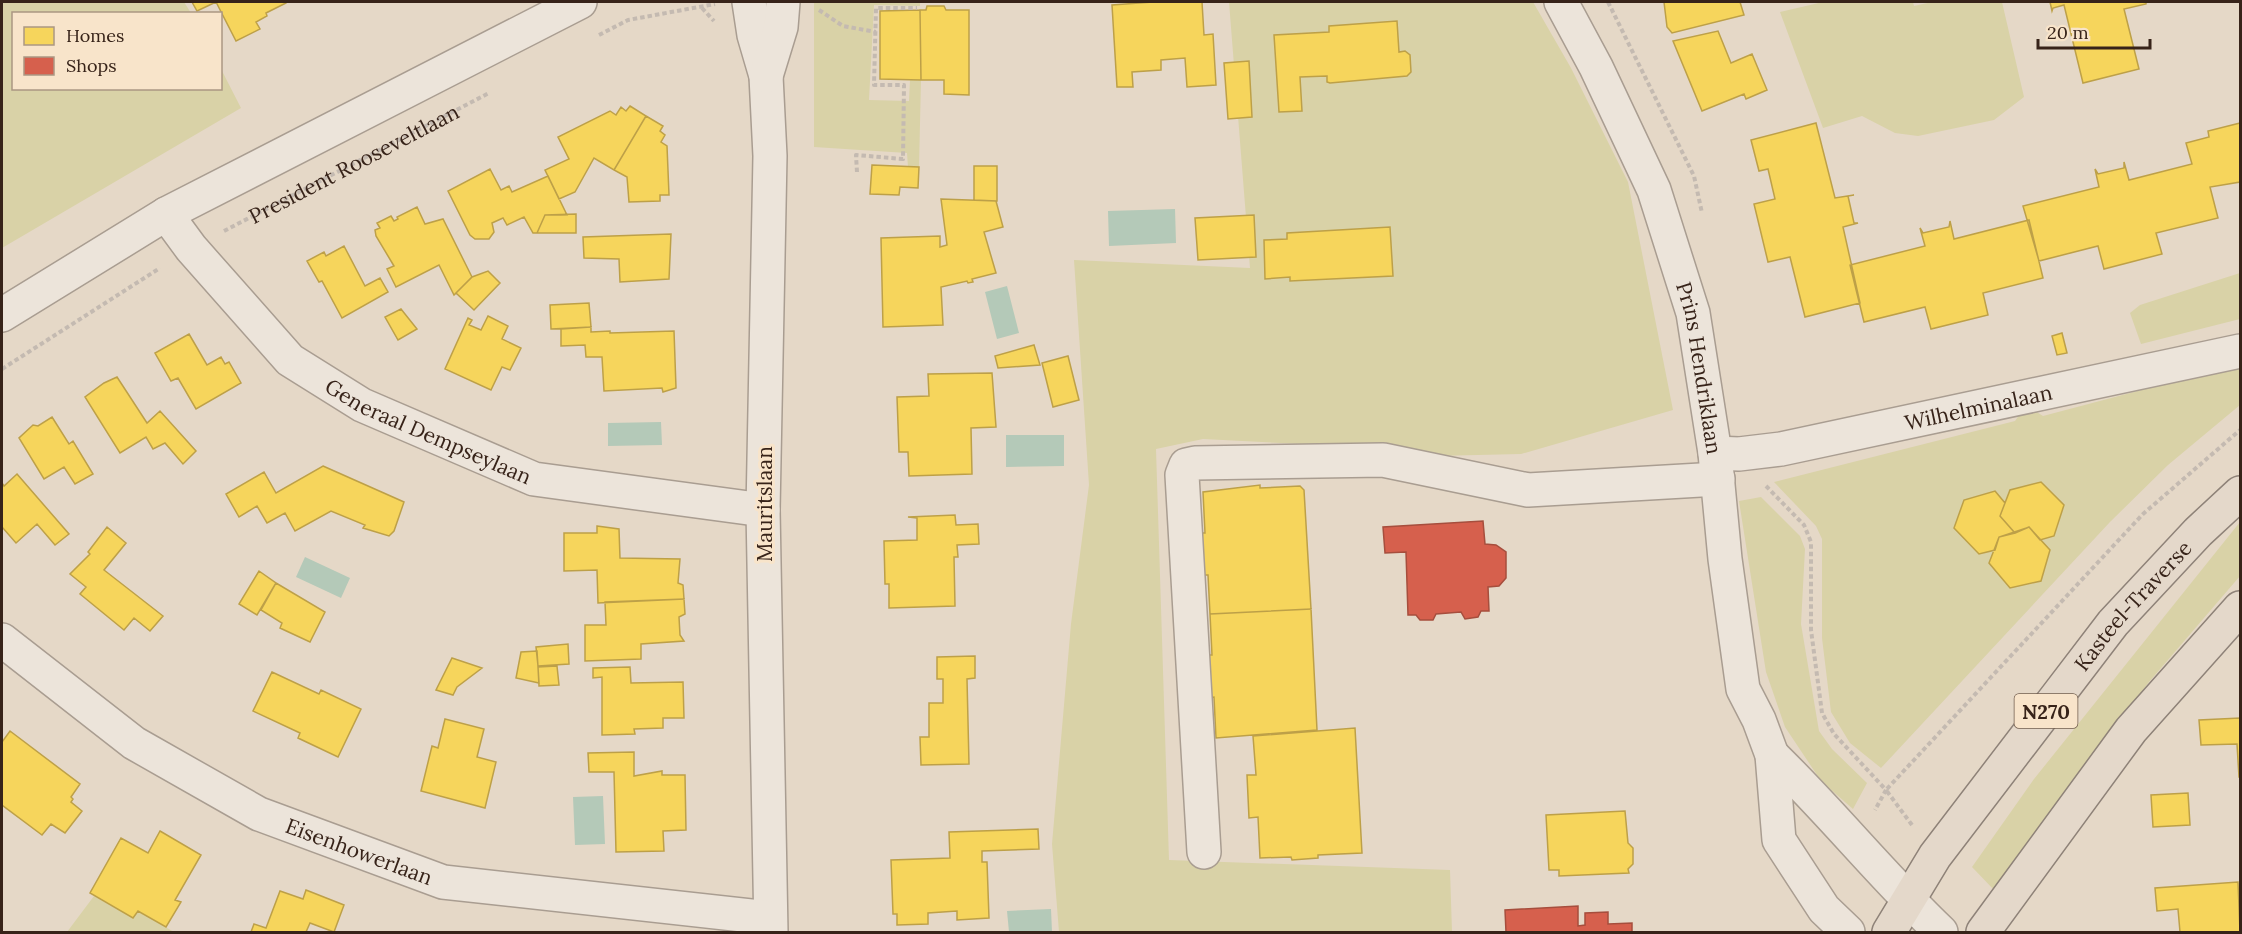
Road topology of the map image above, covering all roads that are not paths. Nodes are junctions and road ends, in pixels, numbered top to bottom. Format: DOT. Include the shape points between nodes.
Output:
graph roads {
  1 [pos="580,2"];
  2 [pos="750,2"];
  3 [pos="1561,2"];
  4 [pos="798,3"];
  5 [pos="766,76"];
  6 [pos="166,214"];
  7 [pos="2,315"];
  8 [pos="2241,351"];
  9 [pos="1724,462"];
  10 [pos="2241,493"];
  11 [pos="763,510"];
  12 [pos="2241,608"];
  13 [pos="2,640"];
  14 [pos="1772,755"];
  15 [pos="1204,852"];
  16 [pos="1907,900"];
  17 [pos="771,925"];
  18 [pos="1848,933"];
  19 [pos="1889,933"];
  20 [pos="1941,933"];
  21 [pos="1983,933"];
  1 -- 6 [label="street, President Rooseveltlaan"];
  2 -- 5 [label="street, Mauritslaan" via="754,35"];
  3 -- 9 [label="street, Prins Hendriklaan" via="1654,190 1693,313"];
  4 -- 5 [label="street, Mauritslaan" via="781,27"];
  5 -- 11 [label="street, Mauritslaan" via="770,156"];
  6 -- 7 [label="street, President Rooseveltlaan"];
  6 -- 11 [label="street, Generaal Dempseylaan" via="290,360 362,405 534,479"];
  8 -- 9 [label="street, Wilhelminalaan"];
  9 -- 14 [label="street, Prins Hendriklaan" via="1743,689"];
  9 -- 15 [label="street, Wilhelminalaan" via="1528,490 1383,460 1186,465 1182,475"];
  10 -- 16 [label="main road, Kasteel-Traverse / N270" via="2198,532 2113,623 1935,856"];
  11 -- 17 [label="street, Mauritslaan"];
  12 -- 21 [label="main road" via="2131,730"];
  13 -- 17 [label="street, Eisenhowerlaan" via="134,743 260,814 443,882"];
  14 -- 16 [label="street, Prins Hendriklaan" via="1817,798"];
  14 -- 18 [label="street, Prins Hendriklaan" via="1779,840 1824,909"];
  16 -- 19 [label="main road, Kasteel-Traverse / N270"];
  16 -- 20 [label="street, Prins Hendriklaan"];
}
